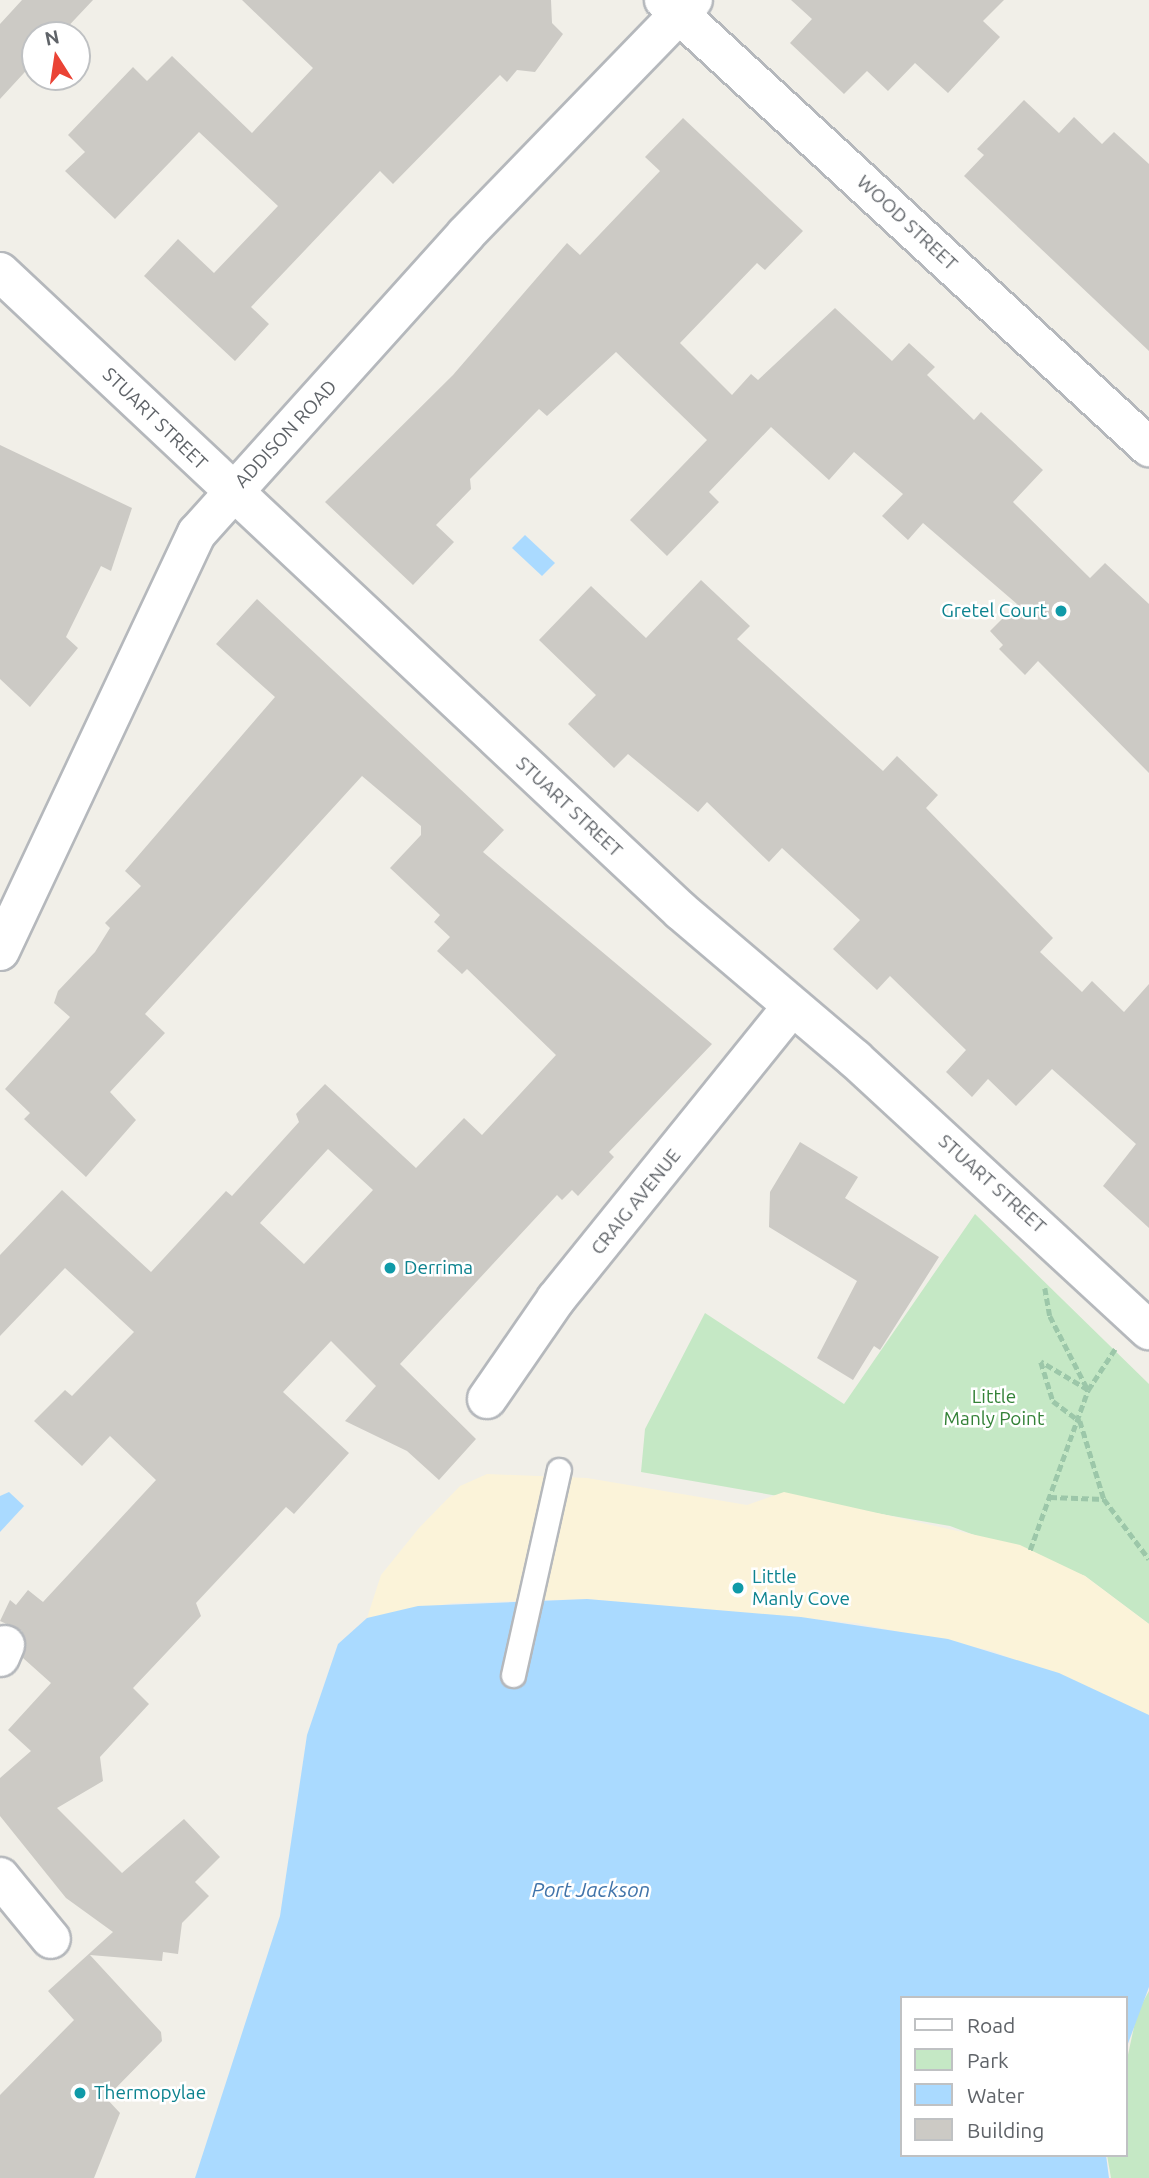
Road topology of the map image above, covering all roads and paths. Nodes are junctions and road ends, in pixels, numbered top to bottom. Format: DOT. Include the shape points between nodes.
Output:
graph roads {
  1 [pos="679,5"];
  2 [pos="0,272"];
  3 [pos="1149,447"];
  4 [pos="233,493"];
  5 [pos="0,951"];
  6 [pos="790,1009"];
  7 [pos="1043,1276"];
  8 [pos="1133,1338"];
  9 [pos="1088,1390"];
  10 [pos="487,1399"];
  11 [pos="1080,1421"];
  12 [pos="559,1470"];
  13 [pos="1050,1497"];
  14 [pos="1104,1499"];
  15 [pos="1030,1550"];
  16 [pos="1149,1559"];
  17 [pos="513,1675"];
  18 [pos="0,1877"];
  19 [pos="51,1939"];
  1 -- 3 [label="street, WOOD STREET"];
  1 -- 4 [label="street, ADDISON ROAD"];
  2 -- 4 [label="street, STUART STREET"];
  4 -- 5 [label="street, ADDISON ROAD" via="197,533"];
  4 -- 6 [label="street, STUART STREET"];
  6 -- 8 [label="street, STUART STREET" via="855,1059"];
  6 -- 10 [label="street, CRAIG AVENUE" via="556,1299"];
  7 -- 9 [label="path" via="1050,1316"];
  8 -- 9 [label="path"];
  9 -- 11 [label="path"];
  9 -- 11 [label="path" via="1041,1362 1053,1401"];
  11 -- 13 [label="path"];
  11 -- 14 [label="path"];
  12 -- 17 [label="lane"];
  13 -- 14 [label="path"];
  13 -- 15 [label="path"];
  14 -- 16 [label="path"];
  18 -- 19 [label="street"];
}
